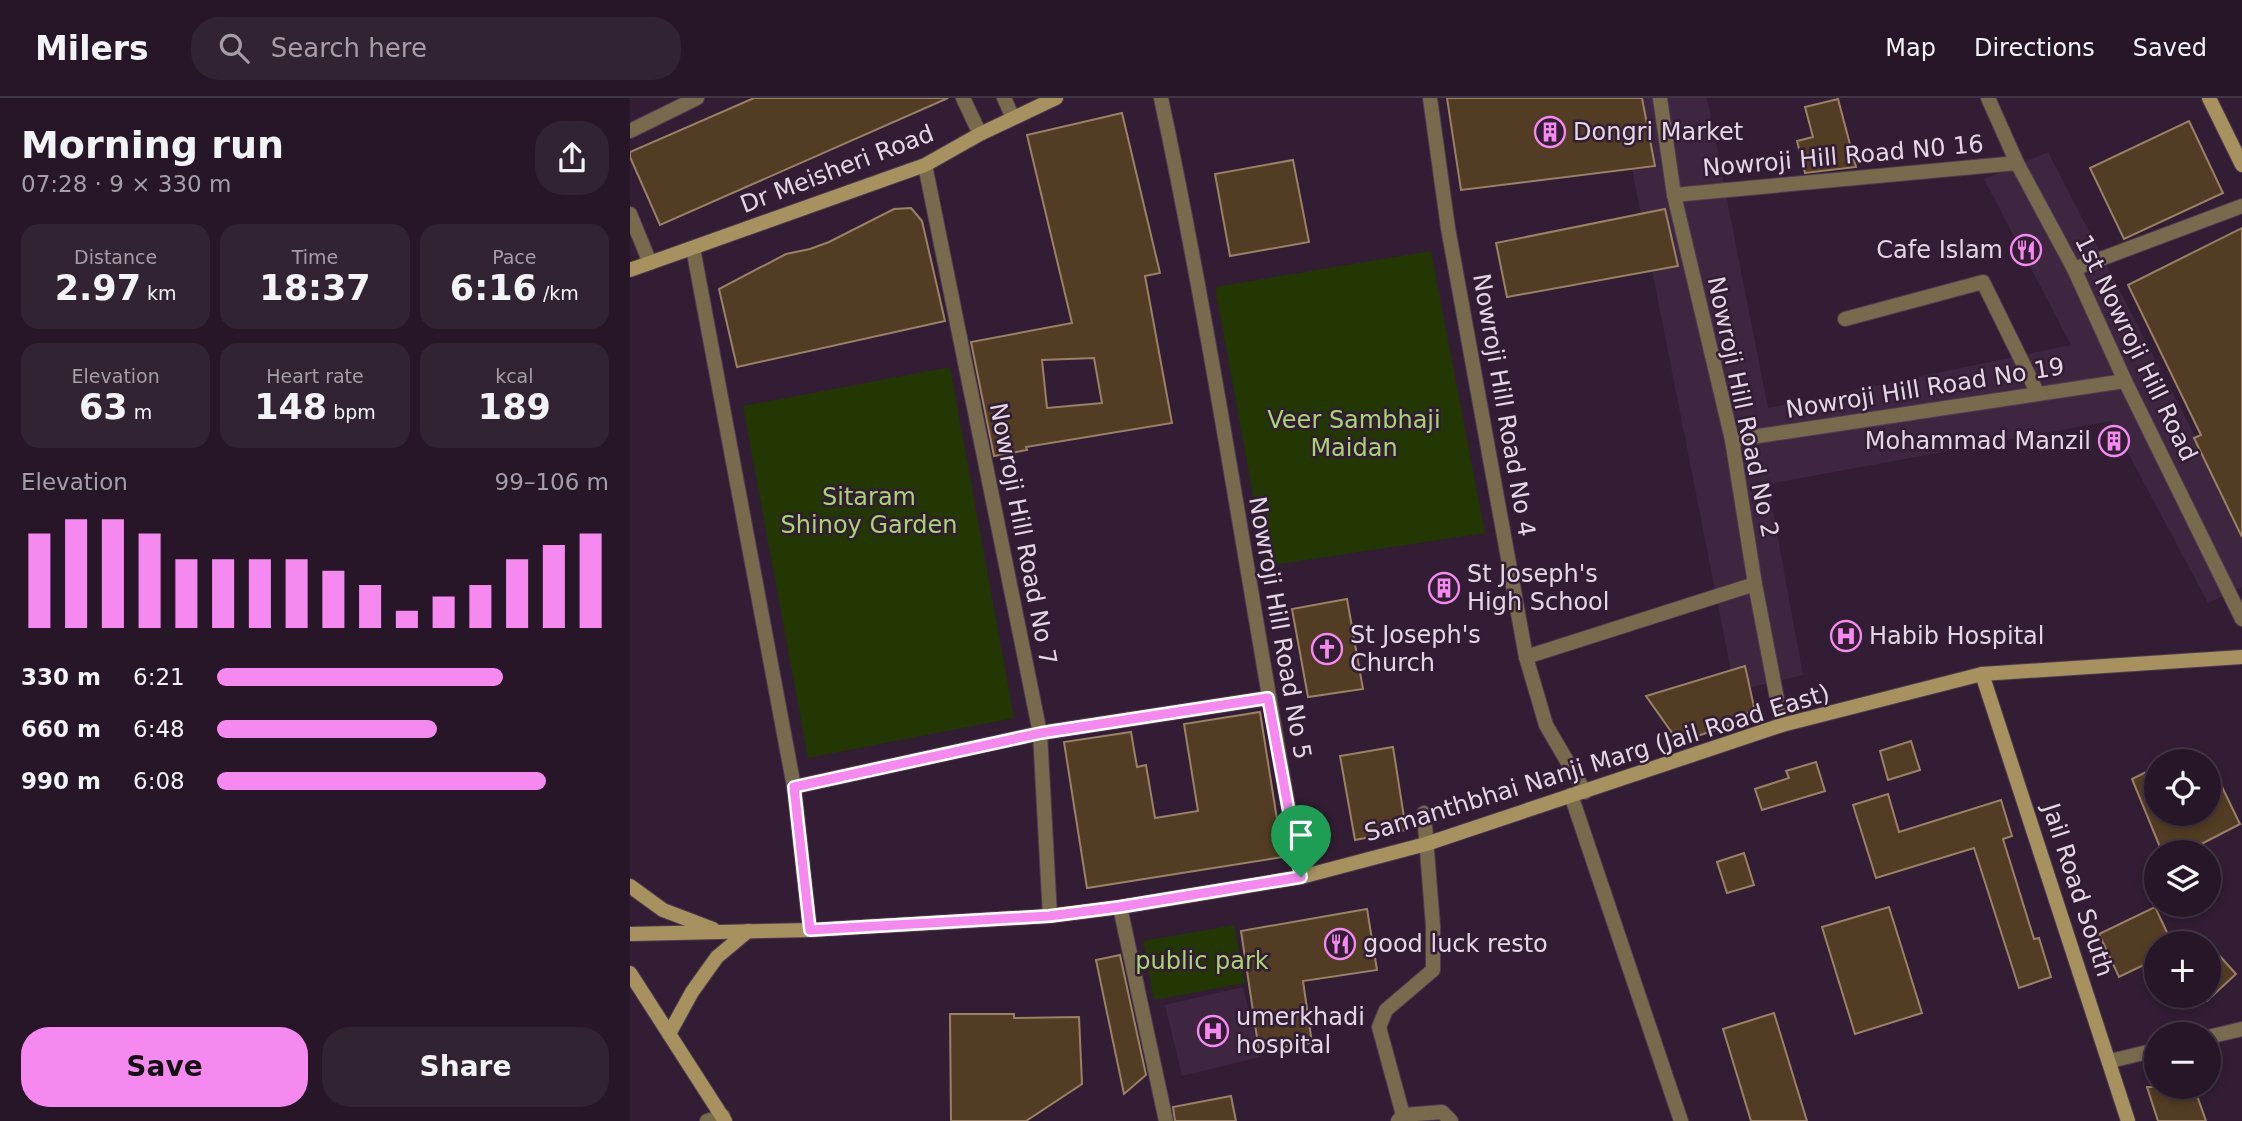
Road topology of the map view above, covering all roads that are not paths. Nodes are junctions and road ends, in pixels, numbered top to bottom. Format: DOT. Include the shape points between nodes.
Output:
graph roads {
  1 [pos="697,98"];
  2 [pos="963,98"];
  3 [pos="1004,98"];
  4 [pos="1056,98"];
  5 [pos="1161,98"];
  6 [pos="1430,98"];
  7 [pos="1660,98"];
  8 [pos="1988,98"];
  9 [pos="2209,98"];
  10 [pos="1013,118"];
  11 [pos="630,131"];
  12 [pos="980,134"];
  13 [pos="2017,163"];
  14 [pos="925,165"];
  15 [pos="2242,165"];
  16 [pos="1674,195"];
  17 [pos="2242,206"];
  18 [pos="630,214"];
  19 [pos="693,248"];
  20 [pos="649,263"];
  21 [pos="2074,269"];
  22 [pos="630,270"];
  23 [pos="1845,320"];
  24 [pos="2125,381"];
  25 [pos="2038,394"];
  26 [pos="1732,440"];
  27 [pos="1755,584"];
  28 [pos="2242,619"];
  29 [pos="1526,657"];
  30 [pos="2242,657"];
  31 [pos="1982,674"];
  32 [pos="1268,698"];
  33 [pos="1782,725"];
  34 [pos="1041,733"];
  35 [pos="794,787"];
  36 [pos="1578,794"];
  37 [pos="1424,813"];
  38 [pos="1426,844"];
  39 [pos="1301,877"];
  40 [pos="630,886"];
  41 [pos="1119,907"];
  42 [pos="1049,916"];
  43 [pos="810,930"];
  44 [pos="748,931"];
  45 [pos="721,932"];
  46 [pos="630,934"];
  47 [pos="630,973"];
  48 [pos="2242,1029"];
  49 [pos="670,1034"];
  50 [pos="2221,1034"];
  51 [pos="2144,1053"];
  52 [pos="2110,1061"];
  53 [pos="724,1118"];
  54 [pos="1401,1118"];
  55 [pos="707,1121"];
  56 [pos="1166,1121"];
  57 [pos="1451,1121"];
  58 [pos="1681,1121"];
  59 [pos="2129,1121"];
  1 -- 11 [label="street"];
  2 -- 12 [label="street"];
  3 -- 10 [label="street"];
  4 -- 10 [label="street, Dr Meisheri Road"];
  5 -- 32 [label="street, Nowroji Hill Road No 5" via="1191,241"];
  6 -- 29 [label="street, Nowroji Hill Road No 4" via="1448,228"];
  7 -- 16 [label="street, Nowroji Hill Road No 2"];
  8 -- 13 [label="street, 1st Nowroji Hill Road"];
  9 -- 15 [label="street"];
  10 -- 12 [label="street, Dr Meisheri Road"];
  12 -- 14 [label="street, Dr Meisheri Road"];
  13 -- 16 [label="street, Nowroji Hill Road N0 16"];
  13 -- 21 [label="street, 1st Nowroji Hill Road"];
  14 -- 19 [label="street, Dr Meisheri Road"];
  14 -- 34 [label="street, Nowroji Hill Road No 7"];
  16 -- 26 [label="street, Nowroji Hill Road No 2"];
  17 -- 21 [label="street"];
  18 -- 20 [label="street"];
  19 -- 20 [label="street, Dr Meisheri Road"];
  19 -- 35 [label="street"];
  20 -- 22 [label="street, Dr Meisheri Road"];
  21 -- 24 [label="street, 1st Nowroji Hill Road"];
  23 -- 25 [label="street" via="1983,282"];
  24 -- 25 [label="street, Nowroji Hill Road No 19"];
  24 -- 28 [label="street, 1st Nowroji Hill Road"];
  25 -- 26 [label="street, Nowroji Hill Road No 19"];
  26 -- 27 [label="street, Nowroji Hill Road No 2"];
  27 -- 29 [label="street"];
  27 -- 33 [label="street, Nowroji Hill Road No 2"];
  29 -- 36 [label="street, Nowroji Hill Road No 4" via="1546,725"];
  30 -- 31 [label="street, Samanthbhai Nanji Marg (Jail Road East)"];
  31 -- 33 [label="street, Samanthbhai Nanji Marg (Jail Road East)"];
  31 -- 52 [label="street, Jail Road South"];
  32 -- 34 [label="street"];
  32 -- 39 [label="street, Nowroji Hill Road No 5"];
  33 -- 36 [label="street, Samanthbhai Nanji Marg (Jail Road East)"];
  34 -- 35 [label="street"];
  34 -- 42 [label="street, Nowroji Hill Road No 7"];
  35 -- 43 [label="street"];
  36 -- 38 [label="street, Samanthbhai Nanji Marg (Jail Road East)"];
  36 -- 58 [label="street, Nowroji Hill Road No 4"];
  37 -- 38 [label="street"];
  38 -- 39 [label="street, Samanthbhai Nanji Marg (Jail Road East)"];
  38 -- 54 [label="street" via="1433,970 1385,1010 1379,1027"];
  39 -- 41 [label="street, Samanthbhai Nanji Marg (Jail Road East)"];
  40 -- 45 [label="street" via="663,910"];
  41 -- 42 [label="street, Samanthbhai Nanji Marg (Jail Road East)"];
  41 -- 56 [label="street"];
  42 -- 43 [label="street, Samanthbhai Nanji Marg (Jail Road East)"];
  43 -- 44 [label="street, Samanthbhai Nanji Marg (Jail Road East)"];
  44 -- 45 [label="street, Samanthbhai Nanji Marg (Jail Road East)"];
  44 -- 49 [label="street" via="717,957"];
  45 -- 46 [label="street, Samanthbhai Nanji Marg (Jail Road East)"];
  47 -- 49 [label="street"];
  48 -- 50 [label="street"];
  49 -- 53 [label="street"];
  51 -- 52 [label="street"];
  52 -- 59 [label="street, Jail Road South"];
  53 -- 55 [label="street"];
  54 -- 57 [label="street" via="1442,1112"];
}
